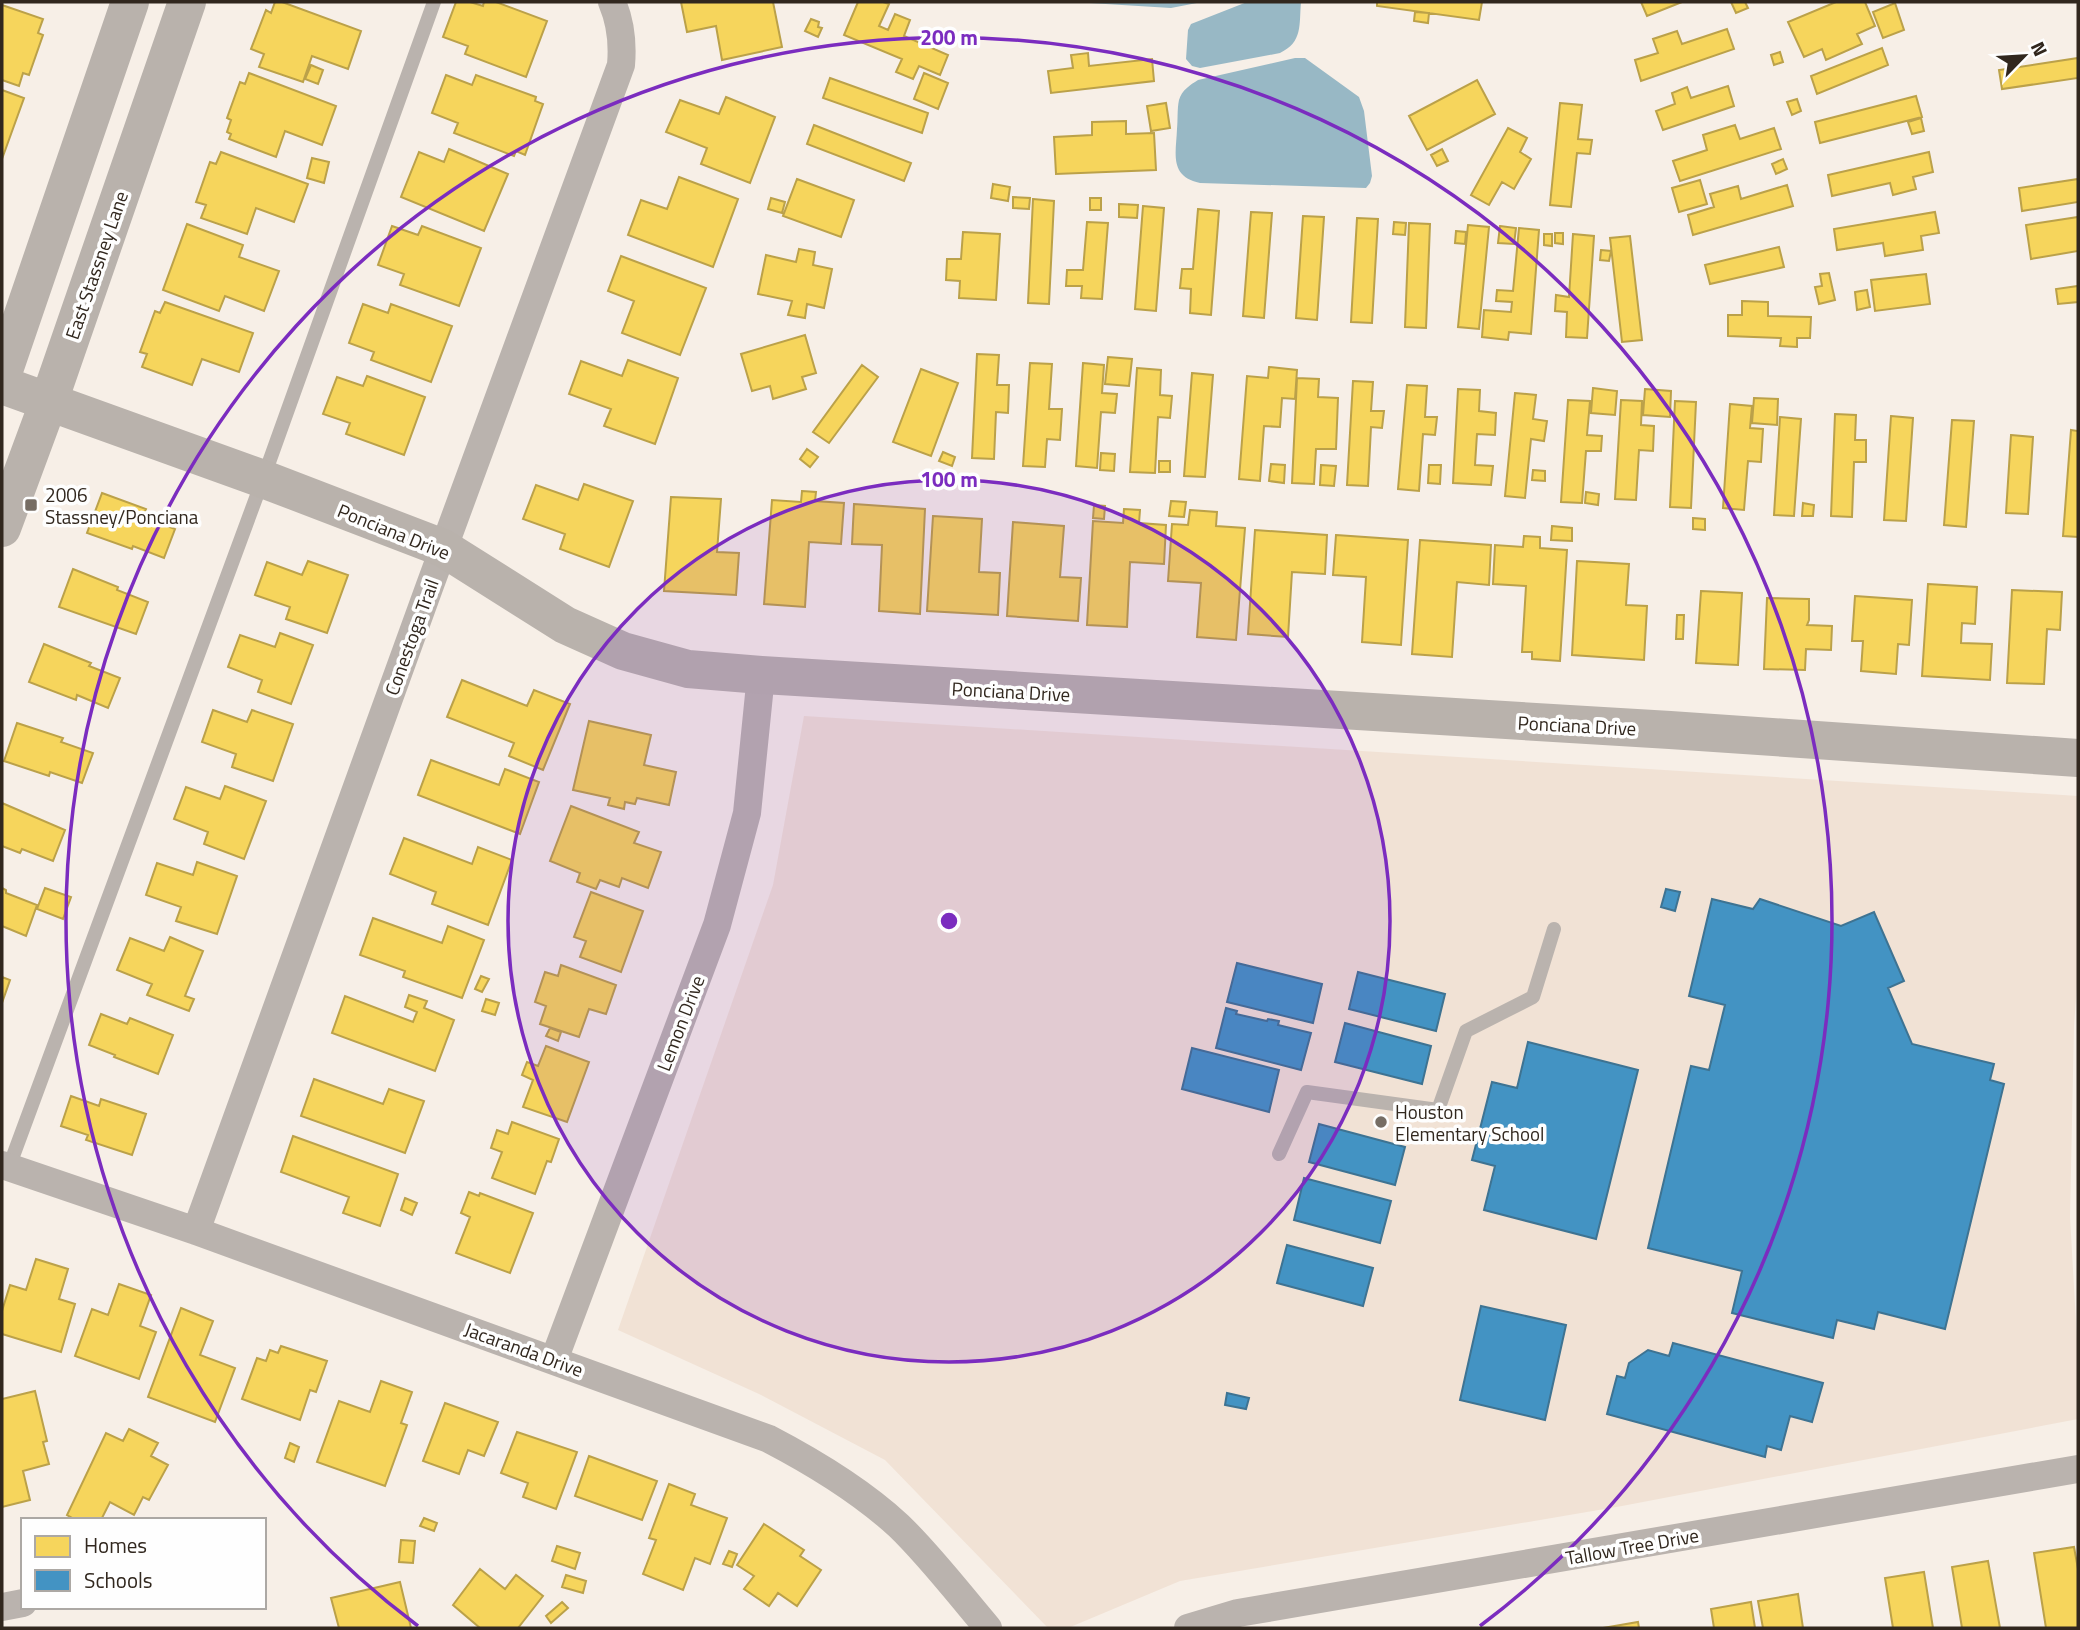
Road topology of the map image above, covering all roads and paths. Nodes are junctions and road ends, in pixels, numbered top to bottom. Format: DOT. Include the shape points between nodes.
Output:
graph roads {
  1 [pos="130,2"];
  2 [pos="187,2"];
  3 [pos="434,2"];
  4 [pos="612,2"];
  5 [pos="2,376"];
  6 [pos="2,385"];
  7 [pos="49,401"];
  8 [pos="263,479"];
  9 [pos="2,528"];
  10 [pos="443,548"];
  11 [pos="761,676"];
  12 [pos="2078,758"];
  13 [pos="1554,929"];
  14 [pos="1279,1154"];
  15 [pos="6,1166"];
  16 [pos="196,1231"];
  17 [pos="554,1360"];
  18 [pos="2078,1469"];
  19 [pos="21,1603"];
  20 [pos="2,1607"];
  21 [pos="988,1628"];
  22 [pos="1188,1628"];
  1 -- 5 [label="street"];
  2 -- 7 [label="street, East Stassney Lane"];
  3 -- 8 [label="lane"];
  4 -- 10 [label="street, Conestoga Trail" via="621,30 621,65"];
  6 -- 7 [label="street, Ponciana Drive"];
  7 -- 8 [label="street, Ponciana Drive"];
  7 -- 9 [label="street, East Stassney Lane"];
  8 -- 10 [label="street, Ponciana Drive"];
  8 -- 15 [label="lane"];
  10 -- 11 [label="street, Ponciana Drive" via="594,640 688,669"];
  10 -- 16 [label="street, Conestoga Trail"];
  11 -- 12 [label="street, Ponciana Drive"];
  11 -- 17 [label="street, Lemon Drive" via="747,813 717,925"];
  13 -- 14 [label="lane" via="1533,997 1466,1031 1438,1110 1307,1092"];
  15 -- 16 [label="street, Jacaranda Drive"];
  16 -- 17 [label="street, Jacaranda Drive"];
  17 -- 21 [label="street, Jacaranda Drive" via="769,1440 818,1465 899,1527"];
  18 -- 22 [label="street, Tallow Tree Drive" via="1238,1613"];
  19 -- 20 [label="street"];
}
